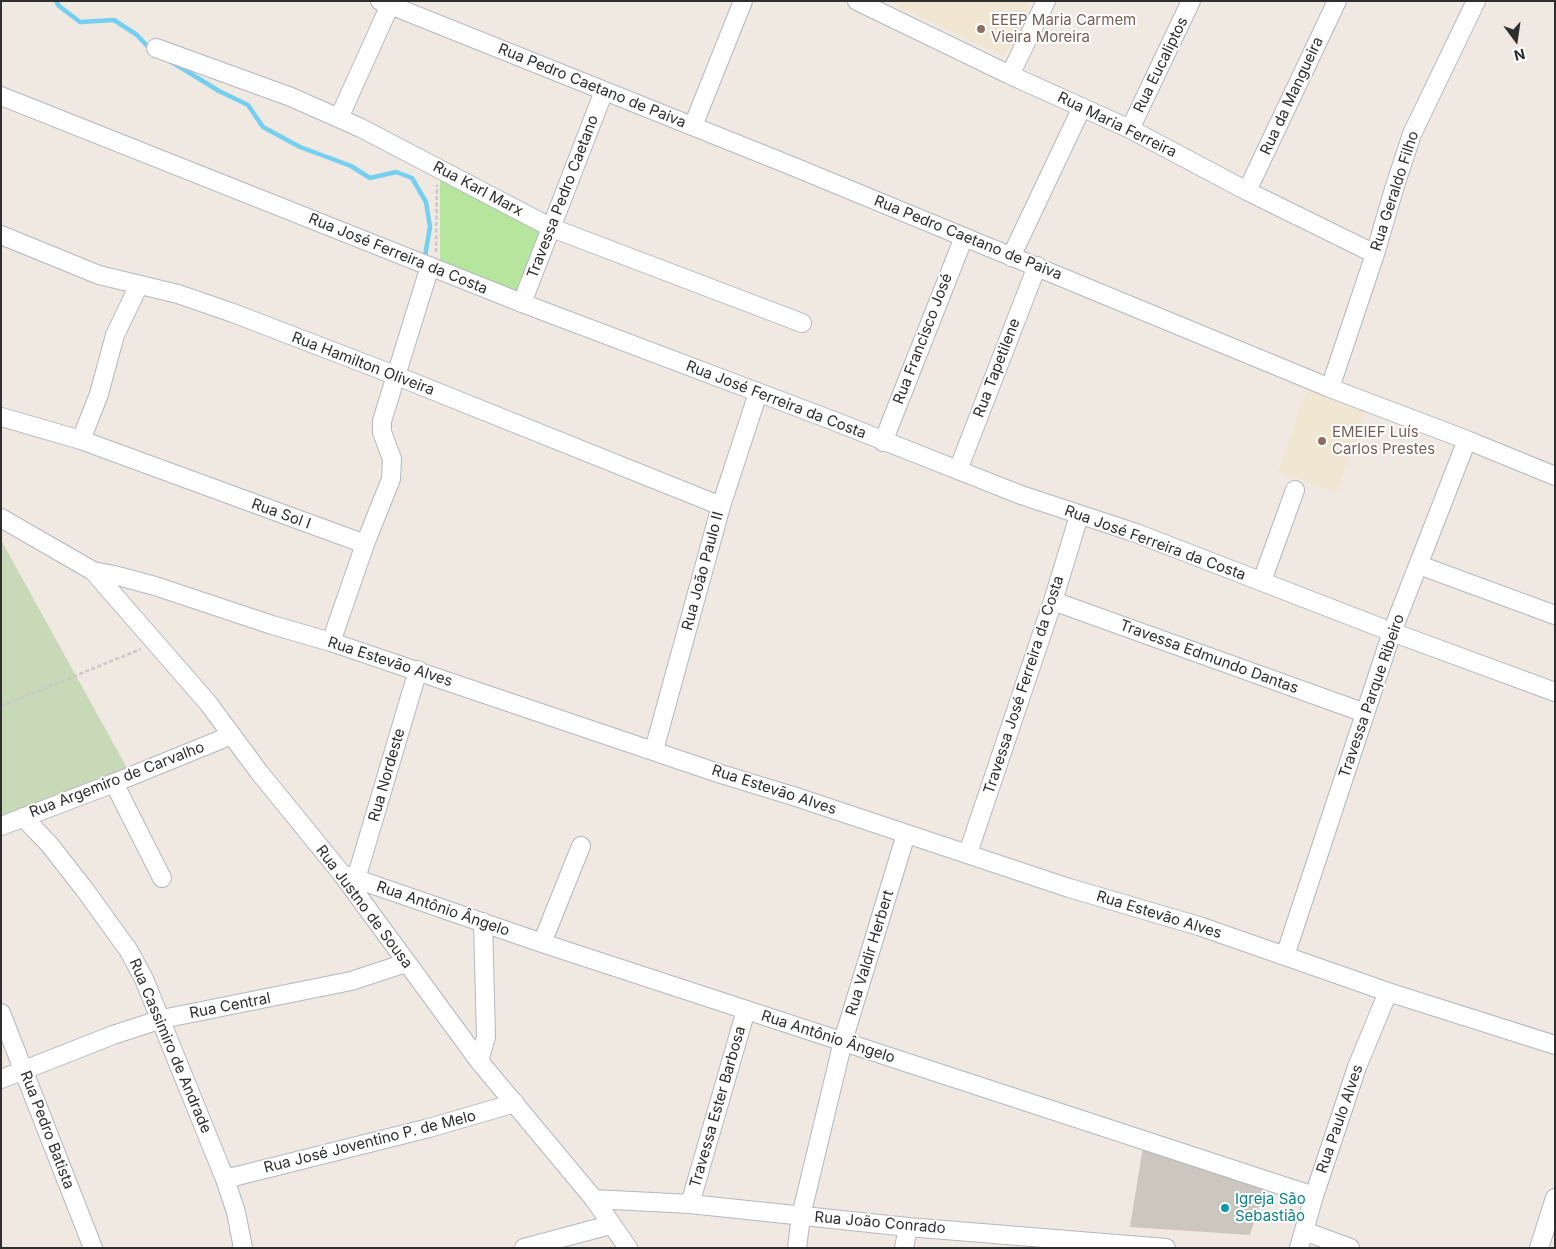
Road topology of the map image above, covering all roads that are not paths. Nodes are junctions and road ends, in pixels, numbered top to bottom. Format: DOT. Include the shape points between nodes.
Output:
graph roads {
  1 [pos="743,1"];
  2 [pos="857,1"];
  3 [pos="1046,1"];
  4 [pos="1191,1"];
  5 [pos="1337,1"];
  6 [pos="1476,1"];
  7 [pos="385,3"];
  8 [pos="156,48"];
  9 [pos="1010,75"];
  10 [pos="604,92"];
  11 [pos="1,96"];
  12 [pos="1082,107"];
  13 [pos="339,118"];
  14 [pos="693,126"];
  15 [pos="1130,129"];
  16 [pos="1247,191"];
  17 [pos="552,228"];
  18 [pos="1,235"];
  19 [pos="964,237"];
  20 [pos="1375,254"];
  21 [pos="1011,257"];
  22 [pos="1036,266"];
  23 [pos="433,267"];
  24 [pos="139,285"];
  25 [pos="522,303"];
  26 [pos="802,324"];
  27 [pos="397,376"];
  28 [pos="1330,388"];
  29 [pos="758,393"];
  30 [pos="1,417"];
  31 [pos="81,440"];
  32 [pos="1467,440"];
  33 [pos="883,442"];
  34 [pos="958,470"];
  35 [pos="1555,476"];
  36 [pos="1295,490"];
  37 [pos="721,506"];
  38 [pos="1079,516"];
  39 [pos="1,518"];
  40 [pos="365,544"];
  41 [pos="1419,565"];
  42 [pos="93,571"];
  43 [pos="1262,581"];
  44 [pos="1053,601"];
  45 [pos="1555,615"];
  46 [pos="1392,632"];
  47 [pos="331,642"];
  48 [pos="418,670"];
  49 [pos="1555,692"];
  50 [pos="1365,714"];
  51 [pos="232,735"];
  52 [pos="654,750"];
  53 [pos="114,783"];
  54 [pos="23,817"];
  55 [pos="1,826"];
  56 [pos="906,834"];
  57 [pos="581,846"];
  58 [pos="968,853"];
  59 [pos="349,877"];
  60 [pos="162,878"];
  61 [pos="483,922"];
  62 [pos="542,943"];
  63 [pos="1285,956"];
  64 [pos="406,963"];
  65 [pos="1388,992"];
  66 [pos="746,1010"];
  67 [pos="1,1013"];
  68 [pos="162,1019"];
  69 [pos="843,1041"];
  70 [pos="1555,1045"];
  71 [pos="480,1061"];
  72 [pos="24,1070"];
  73 [pos="1,1079"];
  74 [pos="515,1104"];
  75 [pos="225,1179"];
  76 [pos="1314,1196"];
  77 [pos="1555,1198"];
  78 [pos="594,1199"];
  79 [pos="690,1204"];
  80 [pos="801,1216"];
  81 [pos="610,1225"];
  82 [pos="908,1227"];
  83 [pos="1302,1239"];
  84 [pos="1158,1247"];
  85 [pos="93,1248"];
  86 [pos="243,1248"];
  87 [pos="524,1248"];
  88 [pos="628,1248"];
  89 [pos="797,1248"];
  90 [pos="904,1248"];
  91 [pos="1350,1248"];
  92 [pos="1539,1248"];
  1 -- 14 [label="street"];
  2 -- 9 [label="street, Rua Maria Ferreira"];
  3 -- 9 [label="street"];
  4 -- 15 [label="street, Rua Eucaliptos"];
  5 -- 16 [label="street, Rua da Mangueira"];
  6 -- 20 [label="street, Rua Geraldo Filho" via="1412,134"];
  7 -- 10 [label="street, Rua Pedro Caetano de Paiva"];
  7 -- 13 [label="street"];
  8 -- 13 [label="street, Rua Karl Marx"];
  9 -- 12 [label="street, Rua Maria Ferreira"];
  10 -- 14 [label="street, Rua Pedro Caetano de Paiva"];
  10 -- 17 [label="street, Travessa Pedro Caetano"];
  11 -- 23 [label="street, Rua José Ferreira da Costa"];
  12 -- 15 [label="street, Rua Maria Ferreira"];
  12 -- 21 [label="street"];
  13 -- 17 [label="street, Rua Karl Marx"];
  14 -- 19 [label="street, Rua Pedro Caetano de Paiva"];
  15 -- 16 [label="street, Rua Maria Ferreira"];
  16 -- 20 [label="street, Rua Maria Ferreira"];
  17 -- 25 [label="street, Travessa Pedro Caetano"];
  17 -- 26 [label="street, Rua Karl Marx"];
  18 -- 24 [label="street, Rua Hamilton Oliveira" via="100,275"];
  19 -- 21 [label="street, Rua Pedro Caetano de Paiva"];
  19 -- 33 [label="street, Rua Francisco José"];
  20 -- 28 [label="street, Rua Geraldo Filho"];
  21 -- 22 [label="street, Rua Pedro Caetano de Paiva"];
  22 -- 28 [label="street, Rua Pedro Caetano de Paiva"];
  22 -- 34 [label="street, Rua Tapetilene"];
  23 -- 25 [label="street, Rua José Ferreira da Costa"];
  23 -- 27 [label="street"];
  24 -- 27 [label="street, Rua Hamilton Oliveira" via="178,294"];
  24 -- 31 [label="street" via="115,334 99,394"];
  25 -- 29 [label="street, Rua José Ferreira da Costa"];
  27 -- 37 [label="street, Rua Hamilton Oliveira"];
  27 -- 40 [label="street" via="382,421 382,432 392,459 391,479"];
  28 -- 32 [label="street, Rua Pedro Caetano de Paiva"];
  29 -- 33 [label="street, Rua José Ferreira da Costa"];
  29 -- 37 [label="street, Rua João Paulo II"];
  30 -- 31 [label="street, Rua Sol I"];
  31 -- 40 [label="street, Rua Sol I"];
  32 -- 35 [label="street, Rua Pedro Caetano de Paiva"];
  32 -- 41 [label="street, Travessa Parque Ribeiro"];
  33 -- 34 [label="street, Rua José Ferreira da Costa"];
  34 -- 38 [label="street, Rua José Ferreira da Costa"];
  36 -- 43 [label="street"];
  37 -- 52 [label="street, Rua João Paulo II"];
  38 -- 43 [label="street, Rua José Ferreira da Costa" via="1136,533"];
  38 -- 44 [label="street, Travessa José Ferreira da Costa"];
  39 -- 42 [label="street, Rua Estevão Alves"];
  40 -- 47 [label="street"];
  41 -- 45 [label="street"];
  41 -- 46 [label="street, Travessa Parque Ribeiro"];
  42 -- 47 [label="street, Rua Estevão Alves" via="146,584"];
  42 -- 51 [label="street, Rua Justno de Sousa"];
  43 -- 46 [label="street, Rua José Ferreira da Costa"];
  44 -- 50 [label="street, Travessa Edmundo Dantas"];
  44 -- 58 [label="street, Travessa José Ferreira da Costa"];
  46 -- 49 [label="street, Rua José Ferreira da Costa"];
  46 -- 50 [label="street, Travessa Parque Ribeiro"];
  47 -- 48 [label="street, Rua Estevão Alves"];
  48 -- 52 [label="street, Rua Estevão Alves"];
  48 -- 59 [label="street, Rua Nordeste"];
  50 -- 63 [label="street, Travessa Parque Ribeiro"];
  51 -- 53 [label="street, Rua Argemiro de Carvalho"];
  51 -- 59 [label="street, Rua Justno de Sousa" via="314,841"];
  52 -- 56 [label="street, Rua Estevão Alves"];
  53 -- 54 [label="street, Rua Argemiro de Carvalho"];
  53 -- 60 [label="street"];
  54 -- 55 [label="street, Rua Argemiro de Carvalho"];
  54 -- 68 [label="street, Rua Cassimiro de Andrade" via="55,852 117,934 144,979"];
  56 -- 58 [label="street, Rua Estevão Alves"];
  56 -- 69 [label="street, Rua Valdir Herbert"];
  57 -- 62 [label="street"];
  58 -- 63 [label="street, Rua Estevão Alves"];
  59 -- 61 [label="street, Rua Antônio Ângelo"];
  59 -- 64 [label="street, Rua Justno de Sousa"];
  61 -- 62 [label="street, Rua Antônio Ângelo"];
  61 -- 71 [label="street" via="486,1037"];
  62 -- 66 [label="street, Rua Antônio Ângelo"];
  63 -- 65 [label="street, Rua Estevão Alves"];
  64 -- 68 [label="street, Rua Central" via="350,981"];
  64 -- 71 [label="street, Rua Justno de Sousa"];
  65 -- 70 [label="street, Rua Estevão Alves"];
  65 -- 76 [label="street, Rua Paulo Alves" via="1357,1067"];
  66 -- 69 [label="street, Rua Antônio Ângelo"];
  66 -- 79 [label="street, Travessa Ester Barbosa"];
  67 -- 72 [label="street, Rua Pedro Batista"];
  68 -- 72 [label="street, Rua Central"];
  68 -- 75 [label="street, Rua Cassimiro de Andrade"];
  69 -- 76 [label="street, Rua Antônio Ângelo"];
  69 -- 80 [label="street, Rua Valdir Herbert"];
  71 -- 74 [label="street, Rua Justno de Sousa"];
  72 -- 73 [label="street, Rua Central"];
  72 -- 85 [label="street, Rua Pedro Batista"];
  74 -- 75 [label="street, Rua José Joventino P. de Melo"];
  74 -- 78 [label="street, Rua Justno de Sousa"];
  75 -- 86 [label="street, Rua Cassimiro de Andrade"];
  76 -- 83 [label="street, Rua Paulo Alves"];
  77 -- 92 [label="street"];
  78 -- 79 [label="street, Rua João Conrado"];
  78 -- 81 [label="street, Rua Justno de Sousa"];
  79 -- 80 [label="street, Rua João Conrado"];
  80 -- 82 [label="street, Rua João Conrado"];
  80 -- 89 [label="street, Rua Valdir Herbert"];
  81 -- 87 [label="street"];
  81 -- 88 [label="street, Rua Justno de Sousa"];
  82 -- 84 [label="street, Rua João Conrado"];
  82 -- 90 [label="street"];
  83 -- 91 [label="street"];
}
